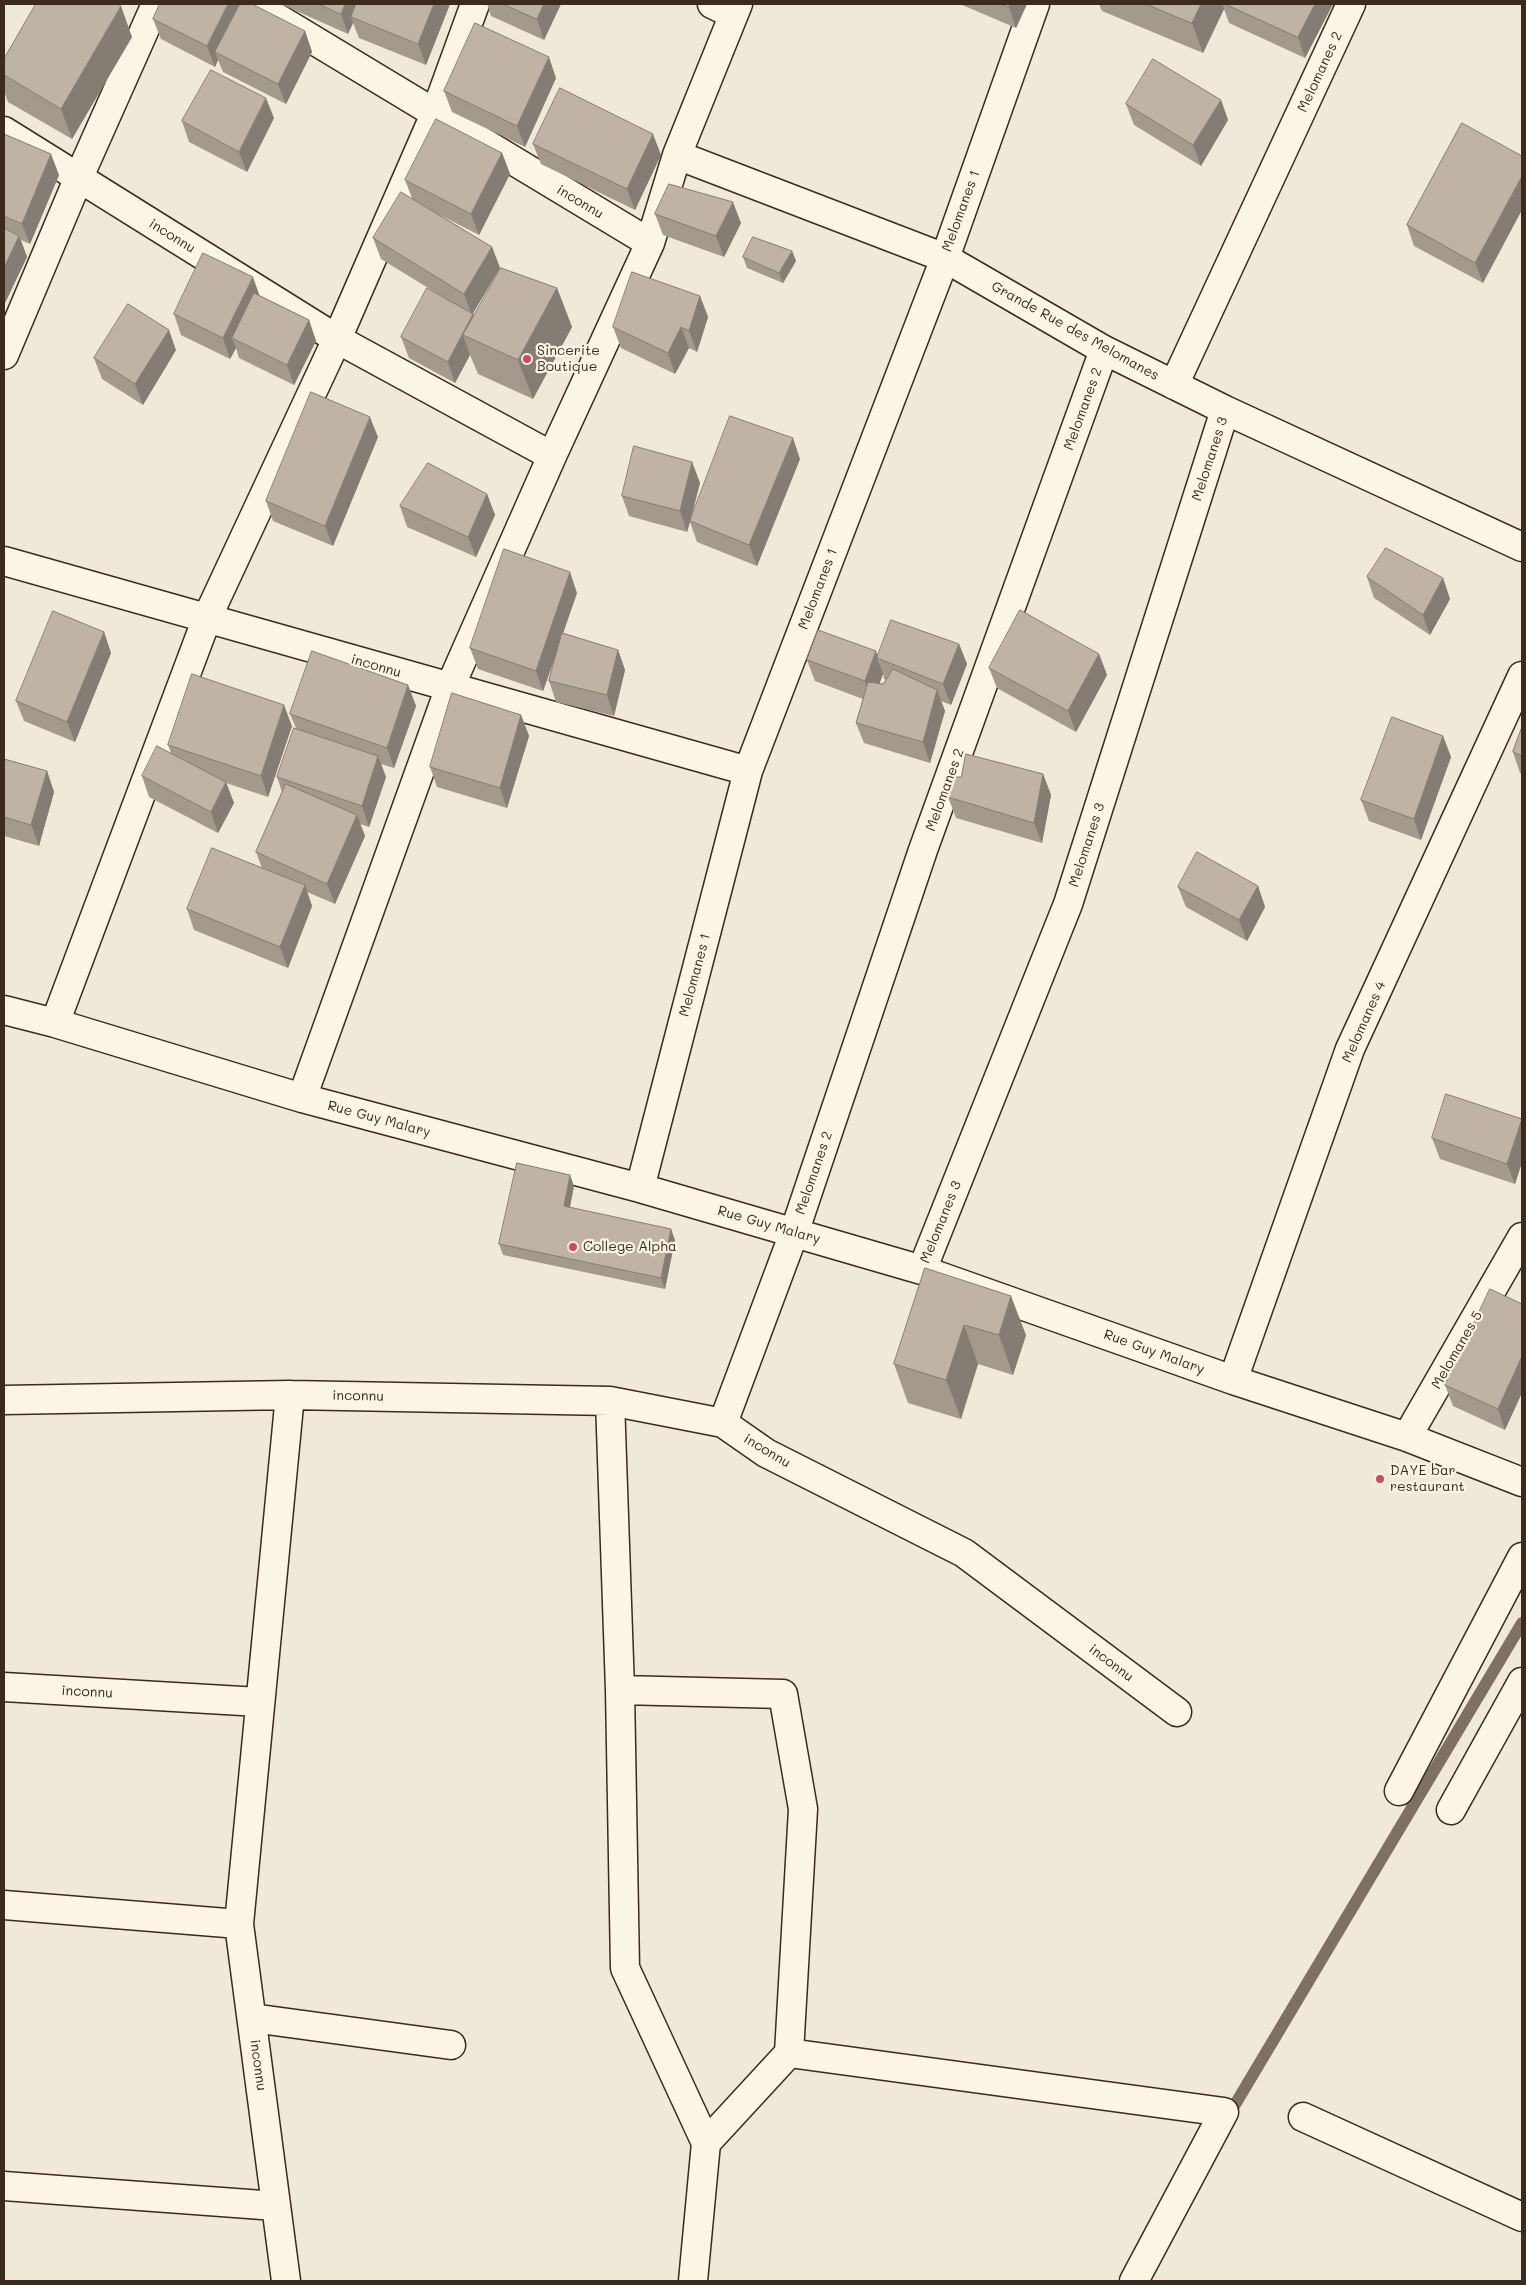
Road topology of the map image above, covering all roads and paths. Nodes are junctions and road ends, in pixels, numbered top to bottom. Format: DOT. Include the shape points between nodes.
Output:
graph roads {
  1 [pos="156,4"];
  2 [pos="254,4"];
  3 [pos="475,4"];
  4 [pos="1035,4"];
  5 [pos="1351,4"];
  6 [pos="728,7"];
  7 [pos="435,114"];
  8 [pos="4,132"];
  9 [pos="677,155"];
  10 [pos="79,178"];
  11 [pos="650,243"];
  12 [pos="945,258"];
  13 [pos="337,339"];
  14 [pos="1104,350"];
  15 [pos="4,355"];
  16 [pos="1174,385"];
  17 [pos="1226,410"];
  18 [pos="552,456"];
  19 [pos="1522,547"];
  20 [pos="4,561"];
  21 [pos="206,618"];
  22 [pos="1522,676"];
  23 [pos="450,687"];
  24 [pos="748,771"];
  25 [pos="4,1010"];
  26 [pos="55,1023"];
  27 [pos="302,1098"];
  28 [pos="640,1188"];
  29 [pos="794,1233"];
  30 [pos="1522,1237"];
  31 [pos="922,1270"];
  32 [pos="1233,1380"];
  33 [pos="290,1395"];
  34 [pos="4,1400"];
  35 [pos="610,1401"];
  36 [pos="723,1423"];
  37 [pos="1407,1437"];
  38 [pos="1522,1482"];
  39 [pos="1522,1558"];
  40 [pos="1522,1682"];
  41 [pos="4,1687"];
  42 [pos="620,1690"];
  43 [pos="259,1702"];
  44 [pos="1177,1712"];
  45 [pos="1399,1791"];
  46 [pos="1451,1810"];
  47 [pos="4,1905"];
  48 [pos="239,1924"];
  49 [pos="252,2018"];
  50 [pos="451,2045"];
  51 [pos="789,2053"];
  52 [pos="1303,2117"];
  53 [pos="706,2143"];
  54 [pos="4,2186"];
  55 [pos="276,2206"];
  56 [pos="1522,2217"];
  57 [pos="286,2281"];
  58 [pos="693,2281"];
  59 [pos="1134,2281"];
  1 -- 10 [label="street"];
  2 -- 7 [label="street, inconnu"];
  3 -- 7 [label="street"];
  4 -- 12 [label="street, Melomanes 1"];
  5 -- 16 [label="street, Melomanes 2"];
  6 -- 9 [label="street"];
  7 -- 11 [label="street, inconnu"];
  7 -- 13 [label="street"];
  8 -- 10 [label="street, inconnu"];
  9 -- 11 [label="street"];
  9 -- 12 [label="street, Grande Rue des Melomanes"];
  10 -- 13 [label="street, inconnu"];
  10 -- 15 [label="street"];
  11 -- 18 [label="street"];
  12 -- 14 [label="street, Grande Rue des Melomanes"];
  12 -- 24 [label="street, Melomanes 1"];
  13 -- 18 [label="street, inconnu"];
  13 -- 21 [label="street"];
  14 -- 16 [label="street, Grande Rue des Melomanes"];
  14 -- 29 [label="street, Melomanes 2" via="920,859"];
  16 -- 17 [label="street, Grande Rue des Melomanes"];
  17 -- 19 [label="street, Grande Rue des Melomanes"];
  17 -- 31 [label="street, Melomanes 3" via="1068,904"];
  18 -- 23 [label="street"];
  20 -- 21 [label="street, inconnu"];
  21 -- 23 [label="street, inconnu"];
  21 -- 26 [label="street"];
  22 -- 32 [label="street, Melomanes 4" via="1350,1049"];
  23 -- 24 [label="street, inconnu"];
  23 -- 27 [label="street"];
  24 -- 28 [label="street, Melomanes 1"];
  25 -- 26 [label="street, Rue Guy Malary"];
  26 -- 27 [label="street, Rue Guy Malary"];
  27 -- 28 [label="street, Rue Guy Malary"];
  28 -- 29 [label="street, Rue Guy Malary"];
  29 -- 31 [label="street, Rue Guy Malary"];
  29 -- 36 [label="street, Melomanes 2"];
  30 -- 37 [label="street, Melomanes 5"];
  31 -- 32 [label="street, Rue Guy Malary"];
  32 -- 37 [label="street, Rue Guy Malary"];
  33 -- 34 [label="street, inconnu"];
  33 -- 35 [label="street, inconnu"];
  33 -- 43 [label="street, inconnu"];
  35 -- 36 [label="street, inconnu"];
  35 -- 42 [label="street"];
  36 -- 44 [label="street, inconnu" via="766,1453 964,1553"];
  37 -- 38 [label="street, Rue Guy Malary"];
  39 -- 45 [label="street"];
  40 -- 46 [label="street"];
  41 -- 43 [label="street, inconnu"];
  42 -- 51 [label="street" via="783,1694 803,1808"];
  42 -- 53 [label="street" via="625,1968"];
  43 -- 48 [label="street, inconnu"];
  47 -- 48 [label="street"];
  48 -- 49 [label="street, inconnu"];
  49 -- 50 [label="street"];
  49 -- 55 [label="street, inconnu"];
  51 -- 53 [label="street"];
  51 -- 59 [label="street" via="1224,2112"];
  52 -- 56 [label="street"];
  53 -- 58 [label="street"];
  54 -- 55 [label="street"];
  55 -- 57 [label="street, inconnu"];
}
